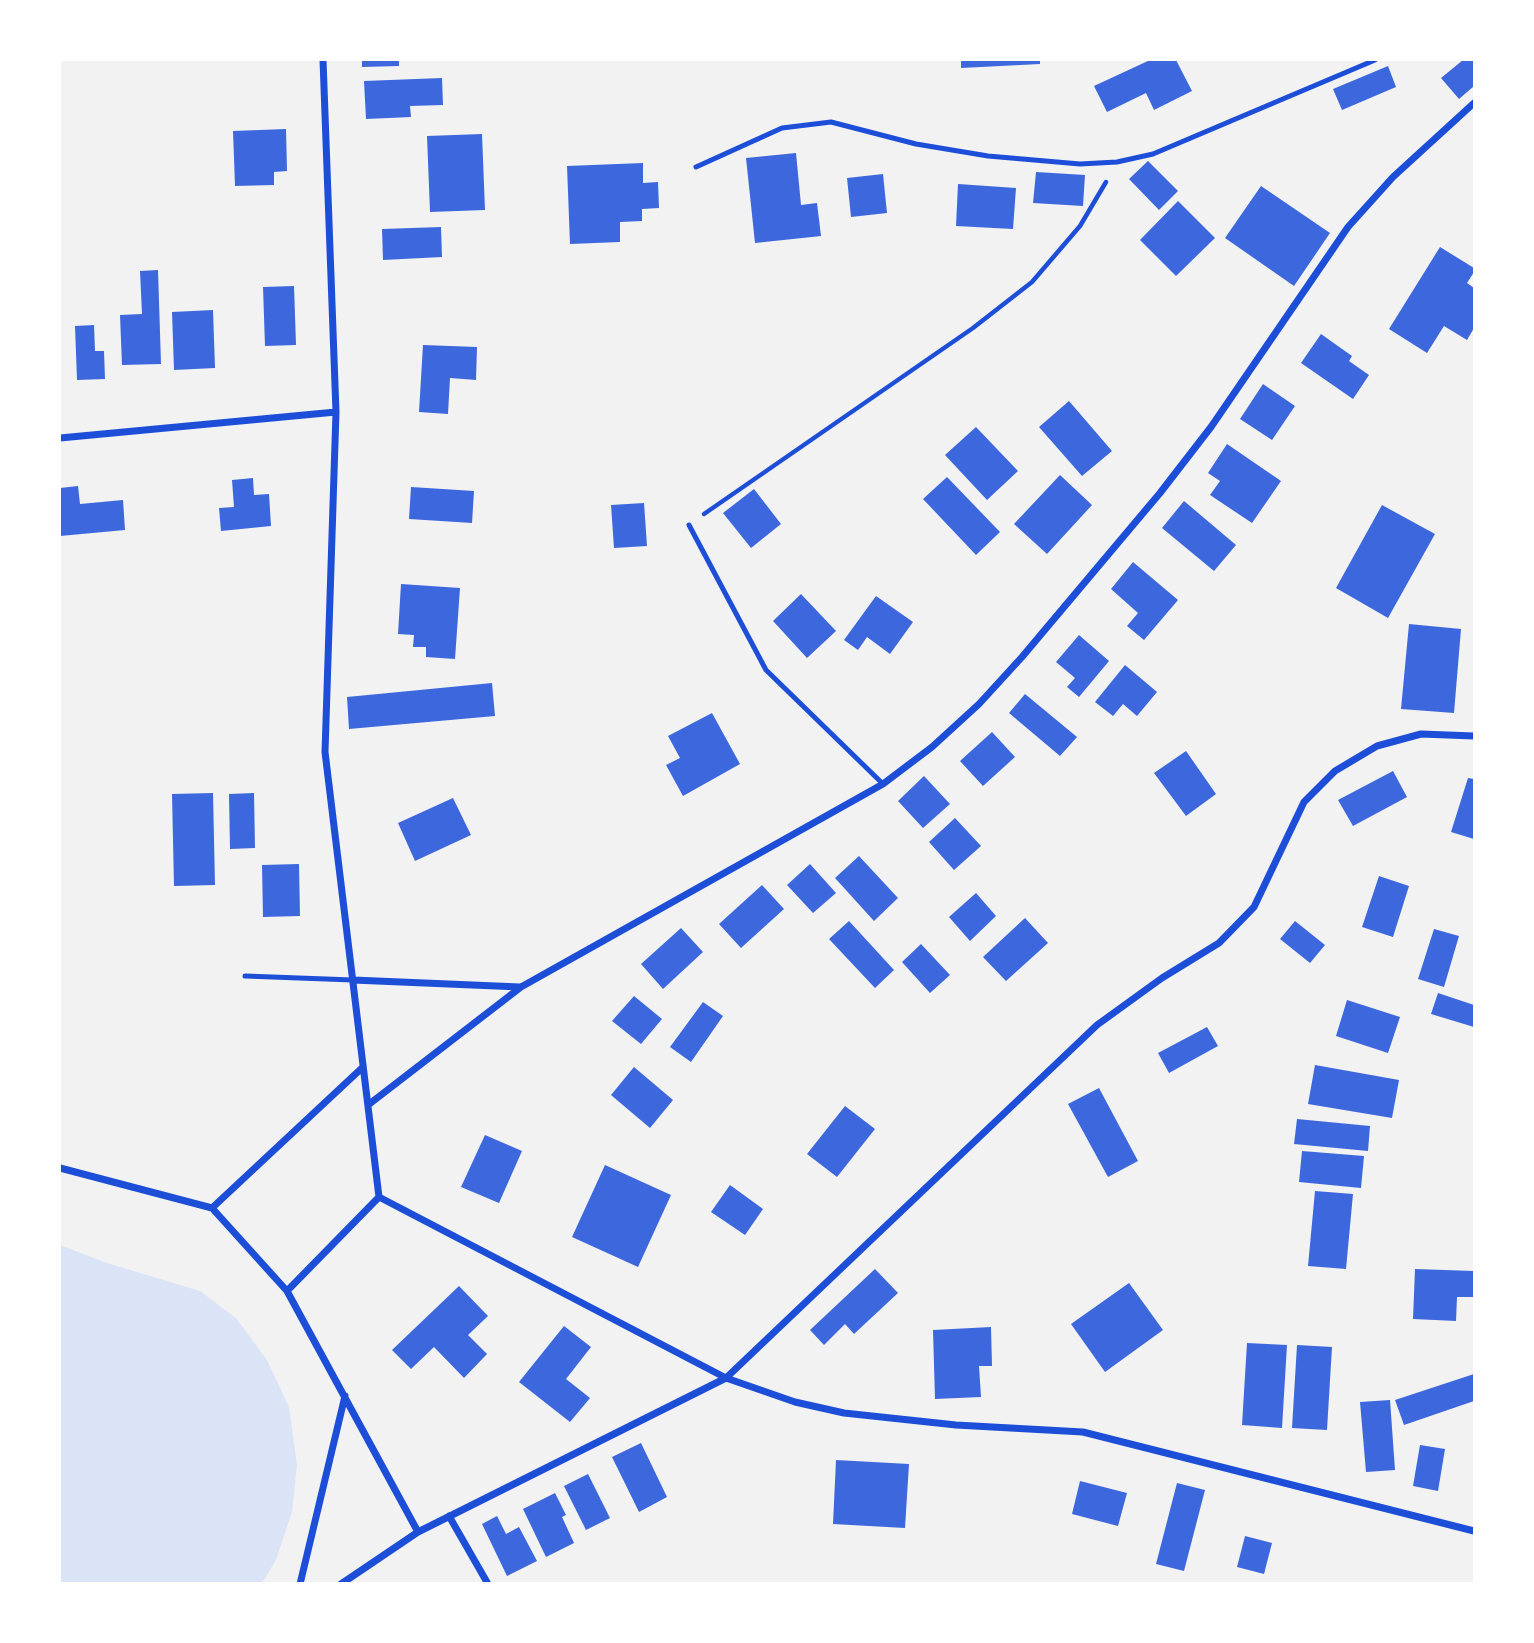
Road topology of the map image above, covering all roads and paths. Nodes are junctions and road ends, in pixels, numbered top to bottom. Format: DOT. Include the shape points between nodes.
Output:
graph roads {
  1 [pos="323,60"];
  2 [pos="1375,60"];
  3 [pos="1475,103"];
  4 [pos="1117,162"];
  5 [pos="696,167"];
  6 [pos="336,412"];
  7 [pos="60,438"];
  8 [pos="689,525"];
  9 [pos="1475,736"];
  10 [pos="883,784"];
  11 [pos="245,976"];
  12 [pos="353,980"];
  13 [pos="521,987"];
  14 [pos="363,1068"];
  15 [pos="368,1105"];
  16 [pos="60,1168"];
  17 [pos="379,1198"];
  18 [pos="212,1208"];
  19 [pos="287,1291"];
  20 [pos="726,1378"];
  21 [pos="345,1396"];
  22 [pos="449,1516"];
  23 [pos="1475,1531"];
  24 [pos="418,1532"];
  25 [pos="300,1584"];
  26 [pos="341,1584"];
  27 [pos="488,1584"];
  1 -- 6 [label="street"];
  2 -- 4 [label="lane" via="1153,154"];
  3 -- 10 [label="street" via="1393,177 1348,228 1211,427 1022,657 979,705"];
  4 -- 5 [label="lane" via="988,156 916,144 831,122 782,128"];
  4 -- 8 [label="path" via="1080,226 1032,282"];
  6 -- 7 [label="street"];
  6 -- 12 [label="street" via="325,752"];
  8 -- 10 [label="lane" via="766,670"];
  9 -- 20 [label="street" via="1421,734 1377,746 1335,771 1304,802 1254,907 1219,943 1097,1026"];
  10 -- 13 [label="street"];
  11 -- 12 [label="lane"];
  12 -- 13 [label="street"];
  12 -- 14 [label="street"];
  13 -- 15 [label="street"];
  14 -- 15 [label="street"];
  14 -- 18 [label="street"];
  15 -- 17 [label="street"];
  16 -- 18 [label="street"];
  17 -- 19 [label="street"];
  17 -- 20 [label="street"];
  18 -- 19 [label="street"];
  19 -- 21 [label="street"];
  20 -- 22 [label="street"];
  20 -- 23 [label="street" via="844,1413 1083,1432"];
  21 -- 24 [label="street"];
  21 -- 25 [label="street"];
  22 -- 24 [label="street"];
  22 -- 27 [label="street"];
  24 -- 26 [label="street"];
}
